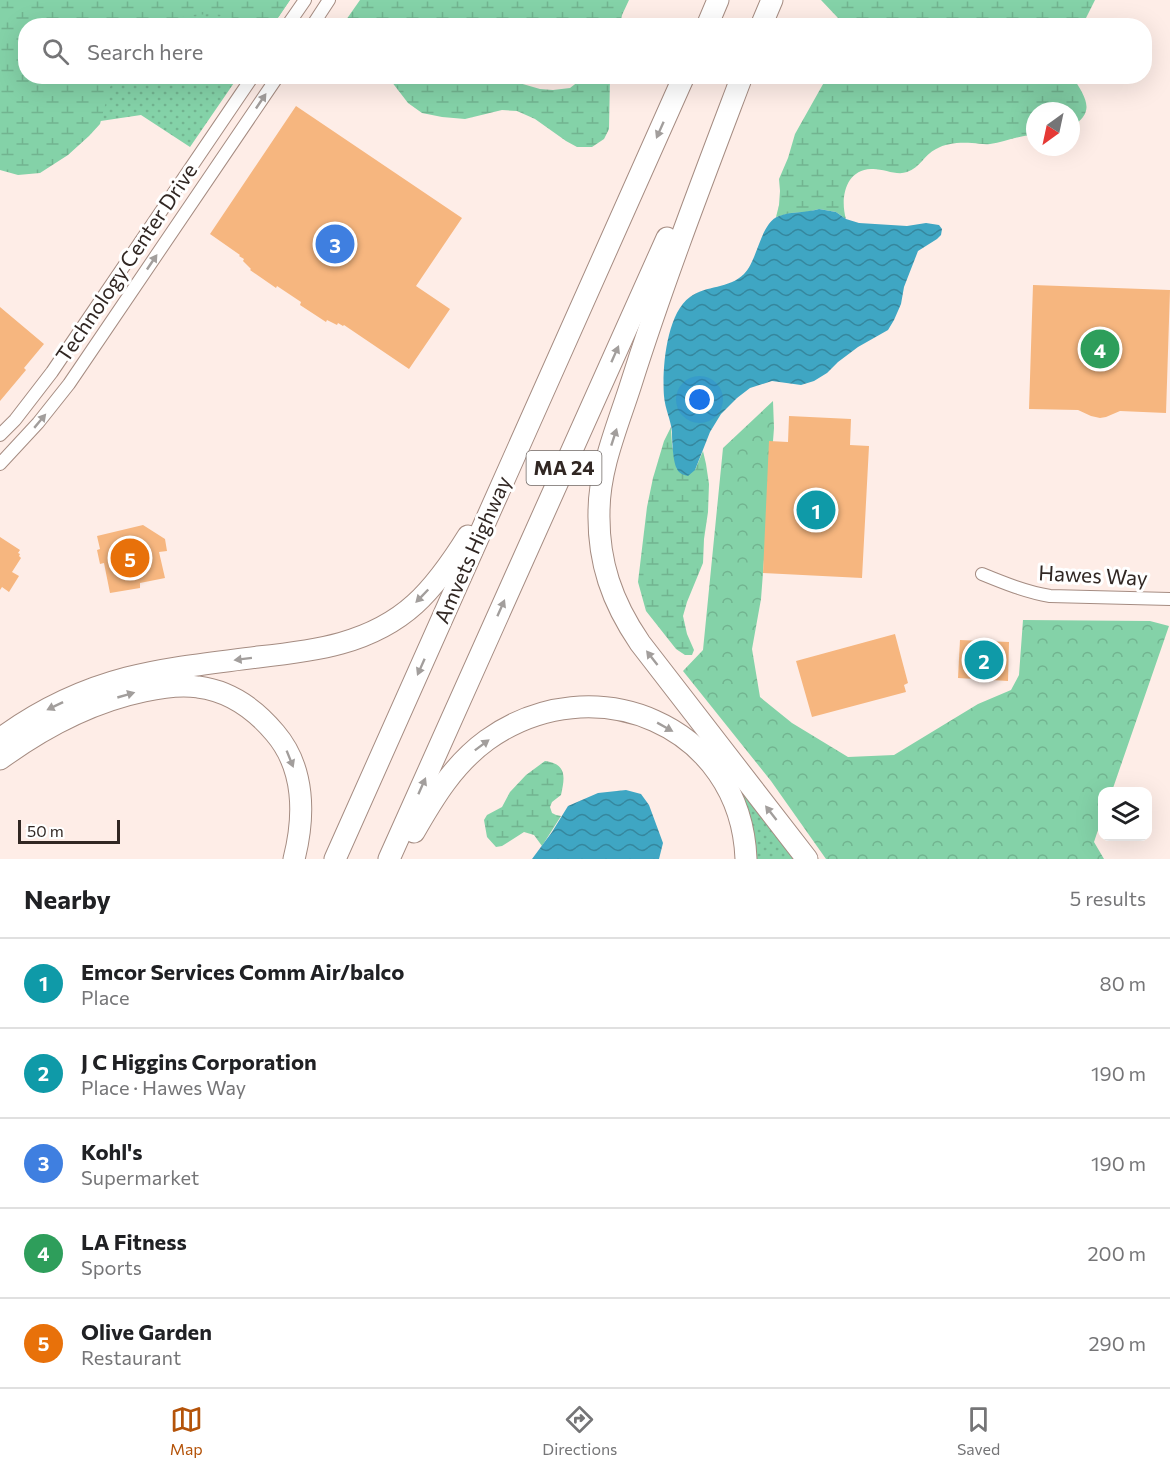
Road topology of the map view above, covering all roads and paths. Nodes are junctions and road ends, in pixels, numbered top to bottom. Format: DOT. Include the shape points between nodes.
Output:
graph roads {
  1 [pos="304,0"];
  2 [pos="329,0"];
  3 [pos="718,0"];
  4 [pos="771,2"];
  5 [pos="292,18"];
  6 [pos="317,18"];
  7 [pos="710,18"];
  8 [pos="764,18"];
  9 [pos="248,84"];
  10 [pos="273,84"];
  11 [pos="680,84"];
  12 [pos="736,84"];
  13 [pos="737,84"];
  14 [pos="538,403"];
  15 [pos="0,435"];
  16 [pos="0,464"];
  17 [pos="982,574"];
  18 [pos="1170,599"];
  19 [pos="0,739"];
  20 [pos="0,759"];
  21 [pos="294,859"];
  22 [pos="335,859"];
  23 [pos="389,859"];
  24 [pos="399,859"];
  25 [pos="746,859"];
  26 [pos="807,859"];
  1 -- 5 [label="street"];
  2 -- 6 [label="street"];
  3 -- 7 [label="highway"];
  4 -- 8 [label="highway"];
  9 -- 15 [label="street, Technology Center Drive" via="52,372"];
  16 -- 10 [label="street, Technology Center Drive, one-way" via="69,384"];
  11 -- 14 [label="highway, Amvets Highway / MA 24, one-way"];
  23 -- 12 [label="highway, MA 24, one-way"];
  26 -- 13 [label="highway, one-way" via="640,644 617,606 600,546 598,512 607,458 656,306"];
  14 -- 19 [label="highway, one-way" via="465,541 428,590 388,623 327,648 174,669 110,683 47,709"];
  14 -- 22 [label="highway, Amvets Highway / MA 24, one-way"];
  17 -- 18 [label="street, Hawes Way" via="1018,589 1050,596"];
  20 -- 21 [label="highway, one-way" via="43,730 107,701 180,685 218,692 267,722 289,754 302,812"];
  24 -- 25 [label="highway, one-way" via="444,784 471,753 516,724 550,712 582,707 613,708 642,716 662,724 695,747 708,760 733,801 743,830"];
}
